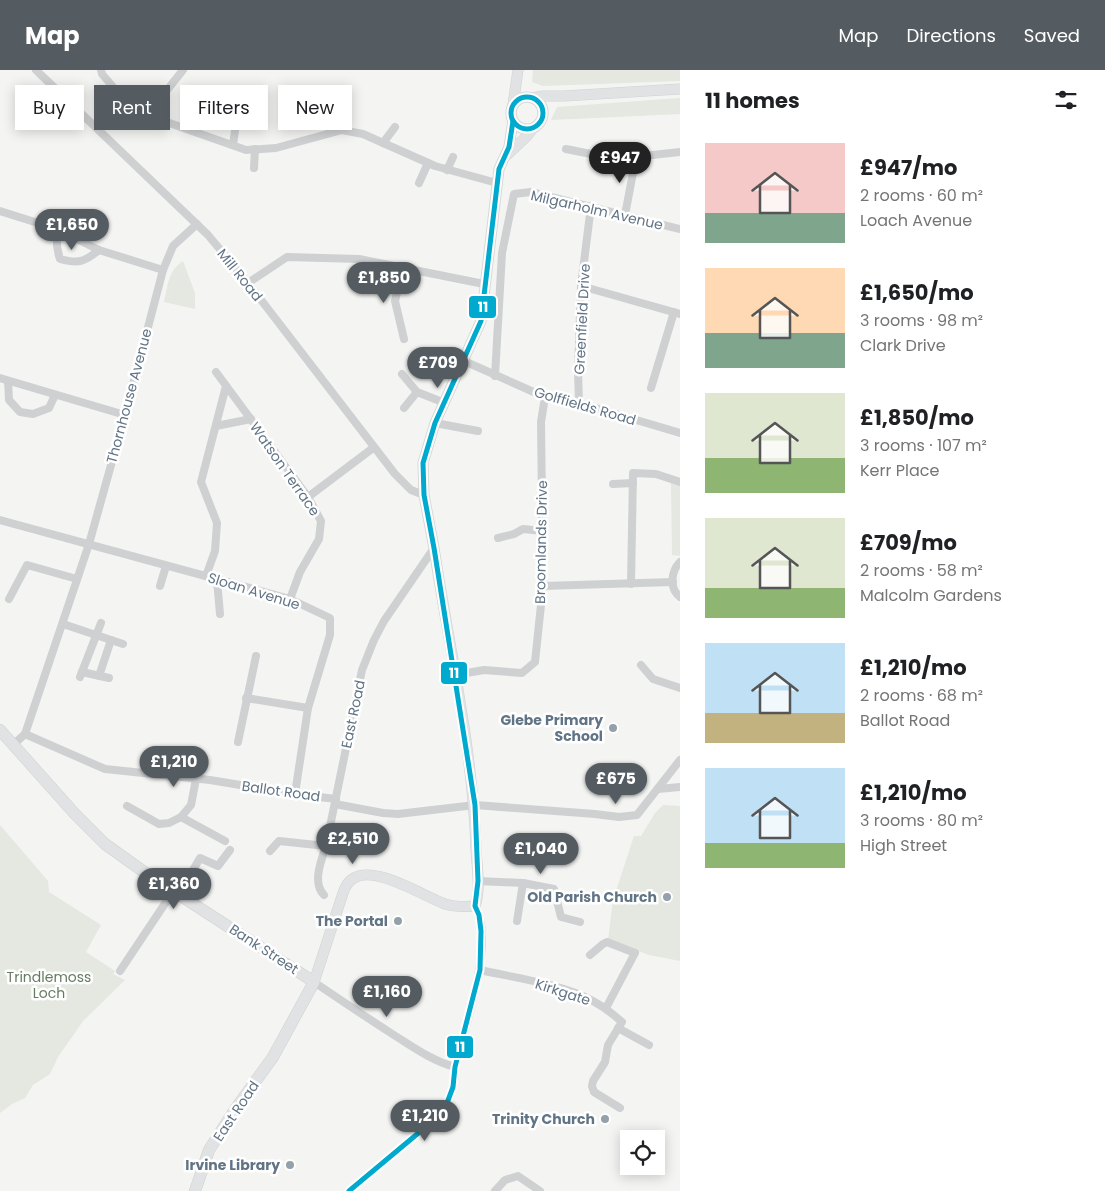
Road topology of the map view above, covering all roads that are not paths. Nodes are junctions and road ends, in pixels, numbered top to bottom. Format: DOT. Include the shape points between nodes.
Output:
graph roads {
  1 [pos="36,70"];
  2 [pos="101,70"];
  3 [pos="183,70"];
  4 [pos="517,74"];
  5 [pos="52,85"];
  6 [pos="111,85"];
  7 [pos="170,86"];
  8 [pos="680,89"];
  9 [pos="564,96"];
  10 [pos="530,98"];
  11 [pos="513,105"];
  12 [pos="543,111"];
  13 [pos="84,115"];
  14 [pos="513,121"];
  15 [pos="170,124"];
  16 [pos="395,127"];
  17 [pos="533,128"];
  18 [pos="235,130"];
  19 [pos="329,130"];
  20 [pos="329,133"];
  21 [pos="383,143"];
  22 [pos="233,145"];
  23 [pos="255,149"];
  24 [pos="566,149"];
  25 [pos="680,152"];
  26 [pos="453,157"];
  27 [pos="504,157"];
  28 [pos="636,157"];
  29 [pos="428,163"];
  30 [pos="254,168"];
  31 [pos="448,170"];
  32 [pos="419,183"];
  33 [pos="497,183"];
  34 [pos="591,206"];
  35 [pos="0,211"];
  36 [pos="624,215"];
  37 [pos="197,224"];
  38 [pos="57,229"];
  39 [pos="680,229"];
  40 [pos="99,250"];
  41 [pos="403,268"];
  42 [pos="163,270"];
  43 [pos="248,283"];
  44 [pos="484,284"];
  45 [pos="580,286"];
  46 [pos="677,313"];
  47 [pos="404,339"];
  48 [pos="464,361"];
  49 [pos="216,372"];
  50 [pos="402,374"];
  51 [pos="495,376"];
  52 [pos="4,379"];
  53 [pos="226,386"];
  54 [pos="651,388"];
  55 [pos="417,392"];
  56 [pos="55,395"];
  57 [pos="544,397"];
  58 [pos="445,403"];
  59 [pos="579,403"];
  60 [pos="404,408"];
  61 [pos="125,415"];
  62 [pos="251,419"];
  63 [pos="435,423"];
  64 [pos="216,426"];
  65 [pos="478,431"];
  66 [pos="680,433"];
  67 [pos="374,448"];
  68 [pos="680,482"];
  69 [pos="632,483"];
  70 [pos="613,484"];
  71 [pos="424,495"];
  72 [pos="308,497"];
  73 [pos="0,520"];
  74 [pos="543,531"];
  75 [pos="498,538"];
  76 [pos="89,544"];
  77 [pos="434,548"];
  78 [pos="680,562"];
  79 [pos="166,566"];
  80 [pos="206,576"];
  81 [pos="77,579"];
  82 [pos="217,580"];
  83 [pos="673,582"];
  84 [pos="631,584"];
  85 [pos="160,586"];
  86 [pos="543,586"];
  87 [pos="680,597"];
  88 [pos="9,599"];
  89 [pos="290,600"];
  90 [pos="220,614"];
  91 [pos="102,623"];
  92 [pos="63,624"];
  93 [pos="97,635"];
  94 [pos="111,640"];
  95 [pos="123,644"];
  96 [pos="256,656"];
  97 [pos="641,665"];
  98 [pos="454,675"];
  99 [pos="99,676"];
  100 [pos="109,678"];
  101 [pos="680,688"];
  102 [pos="246,698"];
  103 [pos="308,708"];
  104 [pos="0,730"];
  105 [pos="25,734"];
  106 [pos="238,742"];
  107 [pos="13,745"];
  108 [pos="680,760"];
  109 [pos="196,779"];
  110 [pos="680,787"];
  111 [pos="658,789"];
  112 [pos="295,794"];
  113 [pos="335,802"];
  114 [pos="475,805"];
  115 [pos="127,806"];
  116 [pos="181,817"];
  117 [pos="225,841"];
  118 [pos="326,846"];
  119 [pos="230,850"];
  120 [pos="270,851"];
  121 [pos="478,881"];
  122 [pos="523,883"];
  123 [pos="176,892"];
  124 [pos="324,896"];
  125 [pos="475,906"];
  126 [pos="516,921"];
  127 [pos="580,922"];
  128 [pos="590,955"];
  129 [pos="120,970"];
  130 [pos="480,970"];
  131 [pos="314,982"];
  132 [pos="606,1008"];
  133 [pos="618,1028"];
  134 [pos="649,1045"];
  135 [pos="455,1066"];
  136 [pos="620,1108"];
  137 [pos="195,1191"];
  138 [pos="349,1191"];
  139 [pos="495,1191"];
  140 [pos="540,1191"];
  1 -- 5 [label="street, Mill Road"];
  2 -- 6 [label="street"];
  3 -- 7 [label="street"];
  4 -- 10 [label="main road"];
  4 -- 11 [label="main road"];
  8 -- 9 [label="main road"];
  9 -- 10 [label="main road"];
  9 -- 12 [label="main road"];
  10 -- 11 [label="main road" via="518,100"];
  10 -- 12 [label="main road" via="538,102"];
  11 -- 14 [label="main road"];
  12 -- 17 [label="main road" via="541,121"];
  13 -- 37 [label="street, Mill Road"];
  14 -- 17 [label="main road" via="524,129"];
  14 -- 27 [label="main road"];
  15 -- 22 [label="street"];
  16 -- 21 [label="street"];
  17 -- 27 [label="main road"];
  18 -- 22 [label="street"];
  19 -- 20 [label="street"];
  20 -- 21 [label="street" via="342,130 363,134"];
  20 -- 23 [label="street" via="276,148"];
  21 -- 29 [label="street"];
  22 -- 23 [label="street" via="246,150"];
  23 -- 30 [label="street"];
  24 -- 28 [label="street" via="616,159"];
  25 -- 28 [label="street"];
  26 -- 31 [label="street"];
  27 -- 33 [label="main road"];
  28 -- 36 [label="street"];
  29 -- 31 [label="street"];
  29 -- 32 [label="street"];
  31 -- 33 [label="street"];
  33 -- 44 [label="main road"];
  34 -- 36 [label="street, Milgarholm Avenue"];
  34 -- 45 [label="street, Greenfield Drive"];
  34 -- 51 [label="street, Milgarholm Avenue" via="532,192 514,194 502,253"];
  35 -- 38 [label="street"];
  36 -- 39 [label="street, Milgarholm Avenue"];
  37 -- 42 [label="street, Thornhouse Avenue" via="173,246"];
  37 -- 43 [label="street, Mill Road"];
  38 -- 40 [label="street"];
  38 -- 40 [label="street" via="60,259 75,263"];
  40 -- 42 [label="street"];
  41 -- 43 [label="street" via="359,259 287,257"];
  41 -- 44 [label="street"];
  41 -- 47 [label="street" via="395,302"];
  42 -- 61 [label="street, Thornhouse Avenue"];
  43 -- 67 [label="street, Mill Road"];
  44 -- 48 [label="main road" via="481,321"];
  45 -- 46 [label="street"];
  45 -- 59 [label="street, Greenfield Drive"];
  46 -- 54 [label="street"];
  48 -- 51 [label="street, Golffields Road"];
  48 -- 58 [label="main road"];
  49 -- 53 [label="street, Watson Terrace"];
  50 -- 55 [label="street"];
  51 -- 57 [label="street, Golffields Road"];
  52 -- 56 [label="street"];
  52 -- 56 [label="street" via="9,400 20,412 33,414 49,408"];
  53 -- 62 [label="street, Watson Terrace"];
  53 -- 64 [label="street"];
  55 -- 58 [label="street"];
  55 -- 60 [label="street"];
  56 -- 61 [label="street"];
  57 -- 59 [label="street, Golffields Road"];
  57 -- 74 [label="street, Broomlands Drive" via="541,422"];
  58 -- 63 [label="main road"];
  59 -- 66 [label="street, Golffields Road"];
  61 -- 76 [label="street, Thornhouse Avenue"];
  62 -- 64 [label="street"];
  62 -- 72 [label="street, Watson Terrace"];
  63 -- 65 [label="street"];
  63 -- 71 [label="main road" via="423,463"];
  64 -- 80 [label="street" via="201,482 217,522 215,551"];
  67 -- 71 [label="street, Mill Road" via="403,484"];
  67 -- 72 [label="street"];
  68 -- 69 [label="street" via="656,474 633,473"];
  69 -- 70 [label="street"];
  69 -- 84 [label="street"];
  71 -- 77 [label="main road"];
  72 -- 89 [label="street, Watson Terrace" via="321,521 319,539 300,572"];
  73 -- 76 [label="street, Sloan Avenue"];
  74 -- 75 [label="street" via="523,529"];
  74 -- 86 [label="street, Broomlands Drive"];
  76 -- 79 [label="street, Sloan Avenue"];
  76 -- 81 [label="street, Thornhouse Avenue"];
  77 -- 98 [label="main road"];
  77 -- 113 [label="street, East Road" via="384,621 369,652 362,670"];
  78 -- 83 [label="street" via="674,571"];
  79 -- 80 [label="street, Sloan Avenue"];
  79 -- 85 [label="street"];
  80 -- 82 [label="street, Sloan Avenue"];
  81 -- 88 [label="street" via="26,565"];
  81 -- 92 [label="street, Thornhouse Avenue"];
  82 -- 89 [label="street, Sloan Avenue"];
  82 -- 90 [label="street"];
  83 -- 84 [label="street"];
  83 -- 87 [label="street"];
  84 -- 86 [label="street"];
  86 -- 98 [label="street, Broomlands Drive" via="535,662 522,673 484,670"];
  89 -- 103 [label="street, Sloan Avenue" via="330,618 330,634"];
  91 -- 93 [label="street"];
  92 -- 93 [label="street"];
  92 -- 105 [label="street, Thornhouse Avenue"];
  93 -- 94 [label="street"];
  93 -- 99 [label="street" via="81,674"];
  94 -- 95 [label="street"];
  94 -- 99 [label="street"];
  96 -- 102 [label="street"];
  97 -- 101 [label="street" via="653,679"];
  98 -- 114 [label="main road"];
  99 -- 100 [label="street"];
  102 -- 103 [label="street"];
  102 -- 106 [label="street"];
  103 -- 112 [label="street, Sloan Avenue"];
  104 -- 107 [label="main road, Bank Street"];
  105 -- 107 [label="street, Thornhouse Avenue"];
  105 -- 109 [label="street, Ballot Road" via="105,769"];
  107 -- 123 [label="main road, Bank Street" via="105,844"];
  108 -- 111 [label="street, Ballot Road"];
  109 -- 112 [label="street, Ballot Road"];
  109 -- 116 [label="street" via="191,804"];
  110 -- 111 [label="street"];
  111 -- 114 [label="street, Ballot Road" via="637,815 619,817"];
  112 -- 113 [label="street, Ballot Road"];
  113 -- 114 [label="street, Ballot Road" via="383,814"];
  113 -- 118 [label="street, East Road"];
  114 -- 121 [label="main road"];
  115 -- 116 [label="street" via="158,824"];
  116 -- 117 [label="street"];
  118 -- 120 [label="street" via="279,841"];
  118 -- 124 [label="street, East Road" via="319,869 320,892"];
  119 -- 123 [label="street" via="218,866 200,858"];
  121 -- 122 [label="street"];
  121 -- 125 [label="main road"];
  122 -- 126 [label="street"];
  122 -- 127 [label="street" via="554,889 561,917"];
  123 -- 129 [label="street"];
  123 -- 131 [label="main road, Bank Street"];
  125 -- 130 [label="street" via="481,931"];
  125 -- 131 [label="main road" via="445,904 381,877 356,877 348,882 343,893"];
  128 -- 132 [label="street" via="607,942 635,953"];
  130 -- 132 [label="street, Kirkgate" via="550,985"];
  130 -- 135 [label="street"];
  131 -- 135 [label="street, Bank Street" via="438,1062"];
  131 -- 137 [label="main road, East Road" via="273,1056 209,1150"];
  132 -- 133 [label="street, Kirkgate" via="622,1022"];
  133 -- 134 [label="street"];
  133 -- 136 [label="street" via="592,1086 594,1092"];
  135 -- 138 [label="street" via="451,1096 439,1114"];
  139 -- 140 [label="street" via="505,1180 518,1176"];
}
